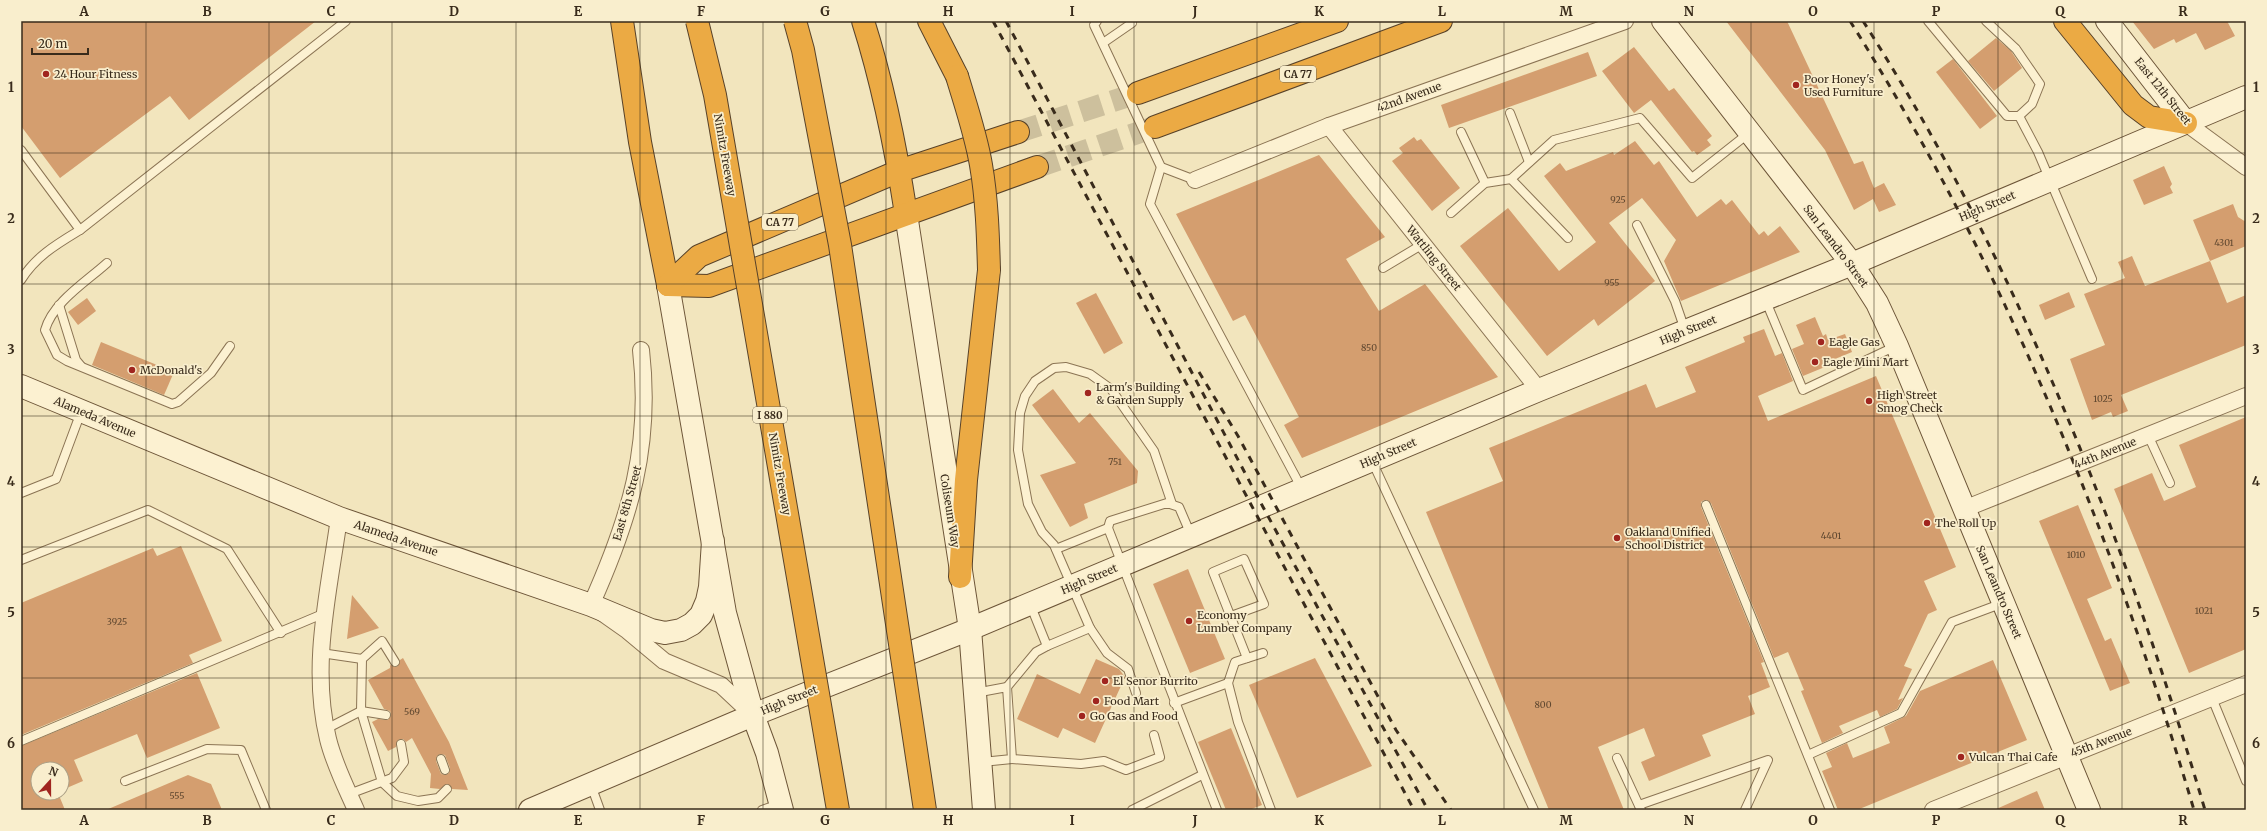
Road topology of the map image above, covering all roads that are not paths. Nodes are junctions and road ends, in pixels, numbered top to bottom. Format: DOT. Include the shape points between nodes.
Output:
graph roads {
  1 [pos="346,21"];
  2 [pos="622,21"];
  3 [pos="697,21"];
  4 [pos="795,21"];
  5 [pos="863,21"];
  6 [pos="929,21"];
  7 [pos="1097,21"];
  8 [pos="1130,21"];
  9 [pos="1337,21"];
  10 [pos="1441,21"];
  11 [pos="1625,21"];
  12 [pos="1662,21"];
  13 [pos="1928,21"];
  14 [pos="1986,21"];
  15 [pos="2065,21"];
  16 [pos="2107,21"];
  17 [pos="1103,43"];
  18 [pos="1138,93"];
  19 [pos="2246,97"];
  20 [pos="1510,113"];
  21 [pos="2019,116"];
  22 [pos="2186,123"];
  23 [pos="1329,126"];
  24 [pos="1154,127"];
  25 [pos="1018,132"];
  26 [pos="1462,132"];
  27 [pos="1750,133"];
  28 [pos="21,150"];
  29 [pos="1529,162"];
  30 [pos="1037,166"];
  31 [pos="1161,167"];
  32 [pos="2246,167"];
  33 [pos="900,171"];
  34 [pos="1511,178"];
  35 [pos="2049,179"];
  36 [pos="1195,180"];
  37 [pos="1485,183"];
  38 [pos="1451,212"];
  39 [pos="906,214"];
  40 [pos="1637,225"];
  41 [pos="80,230"];
  42 [pos="1568,238"];
  43 [pos="1423,244"];
  44 [pos="107,263"];
  45 [pos="1852,264"];
  46 [pos="1382,268"];
  47 [pos="2092,279"];
  48 [pos="21,280"];
  49 [pos="668,285"];
  50 [pos="1764,299"];
  51 [pos="59,305"];
  52 [pos="1686,331"];
  53 [pos="230,346"];
  54 [pos="1897,346"];
  55 [pos="641,350"];
  56 [pos="82,368"];
  57 [pos="21,386"];
  58 [pos="1540,390"];
  59 [pos="2246,396"];
  60 [pos="81,411"];
  61 [pos="2148,435"];
  62 [pos="1372,460"];
  63 [pos="2170,483"];
  64 [pos="1302,489"];
  65 [pos="23,490"];
  66 [pos="1172,504"];
  67 [pos="1706,505"];
  68 [pos="1964,509"];
  69 [pos="339,518"];
  70 [pos="1108,528"];
  71 [pos="1192,536"];
  72 [pos="713,542"];
  73 [pos="1056,549"];
  74 [pos="21,560"];
  75 [pos="1123,565"];
  76 [pos="960,577"];
  77 [pos="1073,586"];
  78 [pos="2003,603"];
  79 [pos="1030,604"];
  80 [pos="591,605"];
  81 [pos="326,613"];
  82 [pos="1230,616"];
  83 [pos="1090,628"];
  84 [pos="970,629"];
  85 [pos="281,633"];
  86 [pos="1047,646"];
  87 [pos="321,653"];
  88 [pos="1263,653"];
  89 [pos="1247,658"];
  90 [pos="362,659"];
  91 [pos="395,662"];
  92 [pos="1228,683"];
  93 [pos="2246,684"];
  94 [pos="1007,687"];
  95 [pos="976,693"];
  96 [pos="1136,693"];
  97 [pos="2212,698"];
  98 [pos="1174,703"];
  99 [pos="361,711"];
  100 [pos="386,715"];
  101 [pos="753,715"];
  102 [pos="326,729"];
  103 [pos="1154,735"];
  104 [pos="21,741"];
  105 [pos="401,744"];
  106 [pos="1808,755"];
  107 [pos="2066,755"];
  108 [pos="1617,758"];
  109 [pos="440,759"];
  110 [pos="1012,759"];
  111 [pos="982,762"];
  112 [pos="445,770"];
  113 [pos="1202,775"];
  114 [pos="2246,780"];
  115 [pos="126,781"];
  116 [pos="382,782"];
  117 [pos="591,784"];
  118 [pos="447,789"];
  119 [pos="352,805"];
  120 [pos="1640,807"];
  121 [pos="543,808"];
  122 [pos="775,808"];
  123 [pos="266,810"];
  124 [pos="600,810"];
  125 [pos="838,810"];
  126 [pos="925,810"];
  127 [pos="984,810"];
  128 [pos="1132,810"];
  129 [pos="1217,810"];
  130 [pos="1271,810"];
  131 [pos="1534,810"];
  132 [pos="1745,810"];
  133 [pos="1830,810"];
  134 [pos="1933,810"];
  135 [pos="2089,810"];
  1 -- 41 [label="lane"];
  2 -- 49 [label="highway" via="640,142"];
  3 -- 125 [label="highway, Nimitz Freeway / I 880, bridge" via="715,95"];
  4 -- 126 [label="highway, bridge" via="803,50 840,245"];
  5 -- 33 [label="highway"];
  6 -- 76 [label="highway, bridge" via="957,76 972,126 981,165 988,226 989,270 966,480"];
  7 -- 17 [label="lane" via="1094,25"];
  8 -- 17 [label="lane" via="1132,23"];
  9 -- 18 [label="highway"];
  10 -- 24 [label="highway, CA 77"];
  11 -- 23 [label="street, 42nd Avenue"];
  12 -- 27 [label="main road, San Leandro Street"];
  13 -- 21 [label="lane" via="2007,116"];
  14 -- 21 [label="lane" via="2016,49 2040,84 2032,104"];
  15 -- 22 [label="highway" via="2133,105 2149,118"];
  16 -- 22 [label="main road, East 12th Street"];
  17 -- 31 [label="lane"];
  19 -- 22 [label="main road, High Street"];
  20 -- 29 [label="lane"];
  21 -- 35 [label="lane"];
  22 -- 32 [label="street, East 12th Street"];
  22 -- 35 [label="main road, High Street"];
  23 -- 36 [label="street, 42nd Avenue"];
  23 -- 43 [label="street, Wattling Street"];
  25 -- 33 [label="highway, CA 77"];
  26 -- 37 [label="lane"];
  27 -- 29 [label="lane" via="1692,178 1640,118 1554,140"];
  27 -- 45 [label="main road, San Leandro Street"];
  28 -- 41 [label="lane"];
  29 -- 34 [label="lane"];
  30 -- 39 [label="highway"];
  31 -- 36 [label="lane"];
  31 -- 64 [label="lane" via="1150,204"];
  33 -- 39 [label="highway"];
  33 -- 49 [label="highway, CA 77" via="699,256"];
  34 -- 37 [label="lane"];
  34 -- 42 [label="lane"];
  35 -- 45 [label="main road, High Street"];
  35 -- 47 [label="lane"];
  37 -- 38 [label="lane"];
  39 -- 49 [label="highway" via="709,286"];
  39 -- 76 [label="main road, Coliseum Way"];
  40 -- 52 [label="lane"];
  41 -- 48 [label="lane" via="50,248"];
  43 -- 46 [label="lane"];
  43 -- 58 [label="street, Wattling Street"];
  44 -- 51 [label="lane"];
  45 -- 50 [label="main road, High Street"];
  45 -- 54 [label="main road, San Leandro Street" via="1877,303"];
  49 -- 72 [label="main road"];
  50 -- 52 [label="main road, High Street"];
  50 -- 54 [label="lane" via="1803,390"];
  51 -- 56 [label="lane" via="76,360"];
  51 -- 56 [label="lane" via="46,325 48,338 57,355"];
  52 -- 58 [label="main road, High Street"];
  53 -- 56 [label="lane" via="211,373 178,402 172,404"];
  54 -- 68 [label="main road, San Leandro Street"];
  55 -- 80 [label="street, East 8th Street" via="645,414 636,480 605,573"];
  57 -- 60 [label="main road, Alameda Avenue"];
  58 -- 62 [label="main road, High Street"];
  59 -- 61 [label="street, 44th Avenue"];
  60 -- 65 [label="lane" via="56,478"];
  60 -- 69 [label="main road, Alameda Avenue"];
  61 -- 63 [label="lane"];
  61 -- 68 [label="street, 44th Avenue"];
  62 -- 64 [label="main road, High Street"];
  62 -- 131 [label="lane"];
  64 -- 71 [label="main road, High Street"];
  66 -- 70 [label="lane" via="1167,503 1110,521"];
  66 -- 71 [label="lane" via="1179,507"];
  66 -- 73 [label="lane" via="1154,451 1111,389 1090,374 1066,367 1054,368 1035,381 1025,396 1020,413 1018,450 1033,518"];
  67 -- 106 [label="lane"];
  68 -- 78 [label="main road, San Leandro Street"];
  69 -- 80 [label="main road, Alameda Avenue"];
  69 -- 81 [label="street"];
  70 -- 73 [label="lane"];
  70 -- 75 [label="lane"];
  71 -- 75 [label="main road, High Street"];
  72 -- 80 [label="main road" via="707,601 701,615 681,630 666,633 651,630"];
  72 -- 101 [label="main road" via="725,613"];
  73 -- 77 [label="lane"];
  74 -- 85 [label="lane" via="148,510 227,549"];
  75 -- 77 [label="main road, High Street"];
  75 -- 98 [label="lane"];
  76 -- 84 [label="main road, Coliseum Way"];
  77 -- 79 [label="main road, High Street"];
  77 -- 83 [label="lane"];
  78 -- 106 [label="lane" via="1952,622 1901,713"];
  78 -- 107 [label="main road, San Leandro Street"];
  79 -- 84 [label="main road, High Street"];
  79 -- 86 [label="lane"];
  80 -- 101 [label="street, Alameda Avenue" via="623,627 664,661 721,685"];
  81 -- 85 [label="lane"];
  81 -- 87 [label="street"];
  82 -- 82 [label="lane" via="1264,604 1244,558 1213,572"];
  82 -- 89 [label="lane"];
  83 -- 86 [label="lane"];
  83 -- 96 [label="lane" via="1106,653 1128,669"];
  84 -- 95 [label="main road, Coliseum Way"];
  84 -- 101 [label="main road, High Street"];
  85 -- 104 [label="lane"];
  86 -- 94 [label="lane" via="1036,652"];
  87 -- 90 [label="lane"];
  87 -- 102 [label="street" via="321,695"];
  88 -- 89 [label="lane"];
  89 -- 92 [label="lane" via="1235,662"];
  90 -- 91 [label="lane" via="382,641"];
  90 -- 99 [label="lane"];
  92 -- 98 [label="lane"];
  92 -- 130 [label="lane" via="1238,722"];
  93 -- 97 [label="street, 45th Avenue"];
  94 -- 95 [label="lane"];
  94 -- 110 [label="lane"];
  95 -- 111 [label="main road, Coliseum Way"];
  97 -- 107 [label="street, 45th Avenue"];
  97 -- 114 [label="lane"];
  98 -- 113 [label="lane"];
  99 -- 100 [label="lane"];
  99 -- 102 [label="lane"];
  99 -- 116 [label="lane"];
  101 -- 117 [label="main road, High Street"];
  101 -- 122 [label="main road" via="767,753"];
  102 -- 119 [label="street"];
  103 -- 110 [label="lane" via="1160,757 1126,770 1104,761 1081,764"];
  105 -- 116 [label="lane" via="404,762 392,778"];
  106 -- 133 [label="lane"];
  107 -- 134 [label="street, 45th Avenue"];
  107 -- 135 [label="main road, San Leandro Street"];
  108 -- 120 [label="lane"];
  109 -- 112 [label="lane"];
  110 -- 111 [label="lane"];
  111 -- 127 [label="main road, Coliseum Way"];
  113 -- 128 [label="lane"];
  113 -- 129 [label="lane"];
  115 -- 123 [label="lane" via="207,749 241,750"];
  116 -- 118 [label="lane" via="397,796 418,801 438,798"];
  116 -- 119 [label="lane"];
  117 -- 121 [label="main road, High Street"];
  117 -- 124 [label="lane"];
  120 -- 132 [label="lane" via="1768,760"];
}
